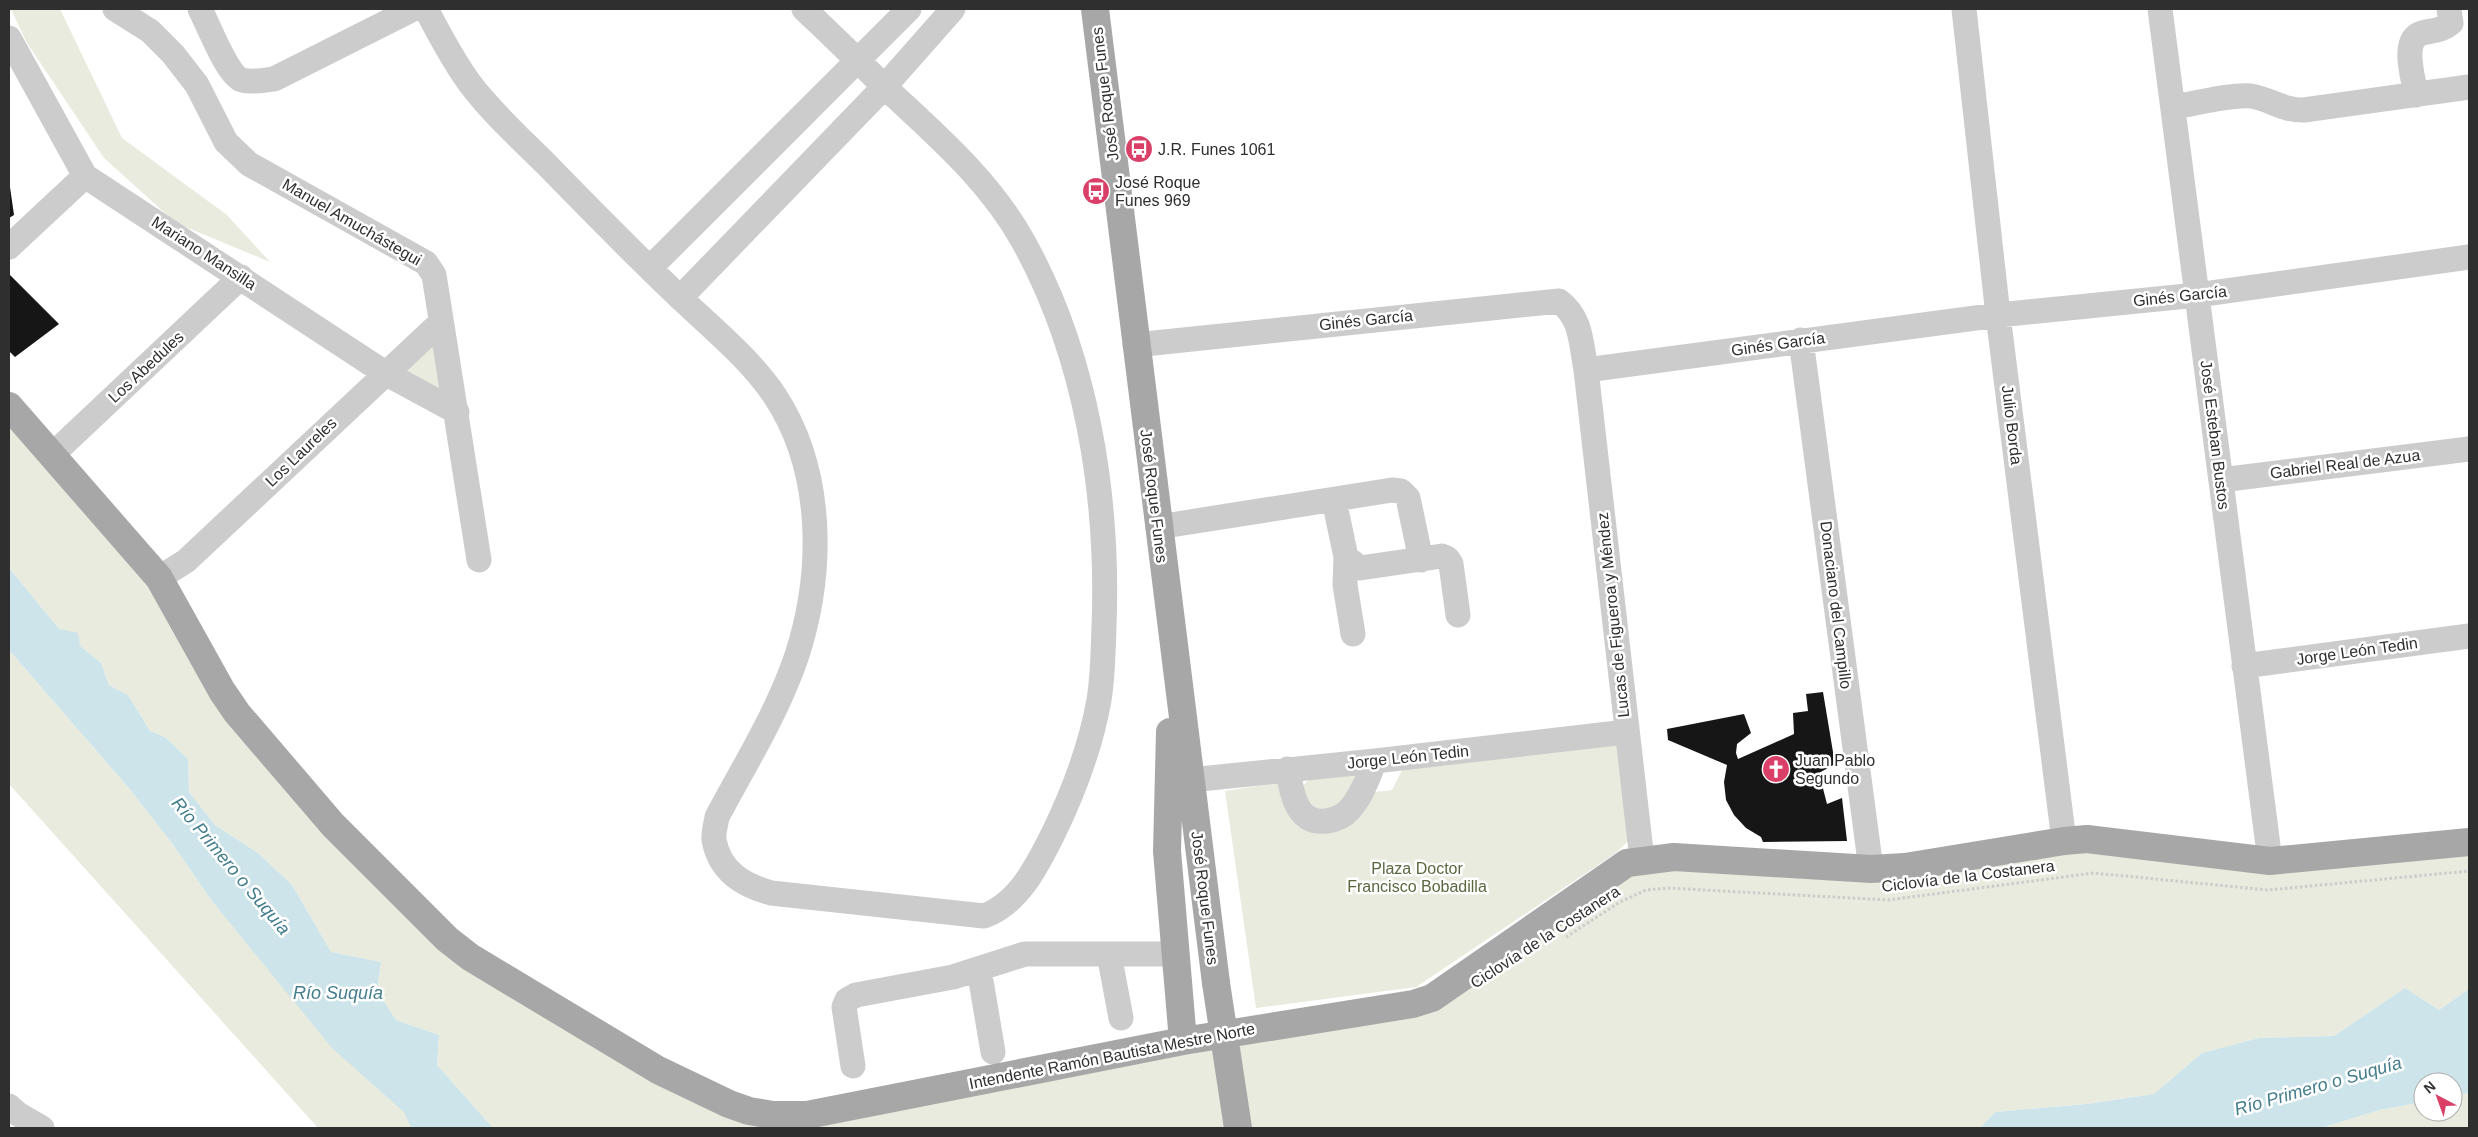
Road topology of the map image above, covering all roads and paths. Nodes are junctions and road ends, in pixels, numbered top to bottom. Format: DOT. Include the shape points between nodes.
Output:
graph roads {
  1 [pos="115,9"];
  2 [pos="200,9"];
  3 [pos="413,9"];
  4 [pos="426,9"];
  5 [pos="804,9"];
  6 [pos="909,9"];
  7 [pos="953,9"];
  8 [pos="1095,9"];
  9 [pos="1964,9"];
  10 [pos="2160,9"];
  11 [pos="2456,11"];
  12 [pos="11,48"];
  13 [pos="859,60"];
  14 [pos="884,86"];
  15 [pos="2469,87"];
  16 [pos="2416,95"];
  17 [pos="2173,107"];
  18 [pos="85,176"];
  19 [pos="9,247"];
  20 [pos="2469,257"];
  21 [pos="650,268"];
  22 [pos="241,277"];
  23 [pos="2197,295"];
  24 [pos="680,298"];
  25 [pos="1998,315"];
  26 [pos="441,322"];
  27 [pos="1801,340"];
  28 [pos="1135,345"];
  29 [pos="1586,370"];
  30 [pos="385,372"];
  31 [pos="9,406"];
  32 [pos="456,412"];
  33 [pos="2469,449"];
  34 [pos="51,456"];
  35 [pos="2221,480"];
  36 [pos="1334,500"];
  37 [pos="1158,527"];
  38 [pos="1346,557"];
  39 [pos="479,560"];
  40 [pos="1422,560"];
  41 [pos="159,578"];
  42 [pos="1458,616"];
  43 [pos="1353,634"];
  44 [pos="2469,636"];
  45 [pos="1173,638"];
  46 [pos="2244,666"];
  47 [pos="1626,732"];
  48 [pos="1375,762"];
  49 [pos="1288,769"];
  50 [pos="1190,780"];
  51 [pos="2064,841"];
  52 [pos="2469,842"];
  53 [pos="1642,860"];
  54 [pos="2270,861"];
  55 [pos="1871,869"];
  56 [pos="2469,871"];
  57 [pos="1562,940"];
  58 [pos="1109,954"];
  59 [pos="1176,954"];
  60 [pos="979,969"];
  61 [pos="1121,1018"];
  62 [pos="1183,1041"];
  63 [pos="993,1052"];
  64 [pos="853,1066"];
  65 [pos="9,1106"];
  66 [pos="42,1128"];
  67 [pos="1238,1128"];
  1 -- 26 [label="street, Manuel Amuchástegui" via="150,31 173,54 197,85 226,142 249,164 426,263 434,275"];
  2 -- 3 [label="street" via="229,68 240,80 256,82 274,79"];
  4 -- 21 [label="street" via="454,61 472,86"];
  5 -- 13 [label="street"];
  6 -- 13 [label="street"];
  7 -- 14 [label="street"];
  8 -- 28 [label="main road, José Roque Funes"];
  9 -- 25 [label="street, Julio Borda"];
  10 -- 17 [label="street, José Esteban Bustos"];
  11 -- 16 [label="street" via="2445,29 2420,34 2412,40 2410,50"];
  12 -- 18 [label="street, Mariano Mansilla"];
  13 -- 14 [label="street"];
  13 -- 21 [label="street"];
  14 -- 24 [label="street"];
  14 -- 24 [label="street" via="973,172 1022,240 1056,311 1070,354 1089,431 1099,498 1105,598 1099,702 1065,810 1014,898 999,910 984,916 771,893 739,882 718,852 713,839 717,817 785,687 798,653 816,560 814,514 800,445 775,396 758,373"];
  15 -- 16 [label="street"];
  16 -- 17 [label="street" via="2304,110 2290,110 2265,100 2242,96"];
  17 -- 23 [label="street, José Esteban Bustos"];
  18 -- 19 [label="street"];
  18 -- 22 [label="street, Mariano Mansilla"];
  20 -- 23 [label="street, Ginés García"];
  21 -- 24 [label="street"];
  22 -- 30 [label="street, Mariano Mansilla"];
  22 -- 34 [label="street, Los Abedules"];
  23 -- 25 [label="street, Ginés García"];
  23 -- 35 [label="street, José Esteban Bustos"];
  25 -- 27 [label="street, Ginés García"];
  25 -- 51 [label="street, Julio Borda"];
  26 -- 30 [label="street, Los Laureles"];
  26 -- 32 [label="street, Manuel Amuchástegui"];
  27 -- 29 [label="street, Ginés García"];
  27 -- 55 [label="street, Donaciano del Campillo"];
  28 -- 29 [label="street, Ginés García" via="1560,301 1574,315 1579,327"];
  28 -- 37 [label="main road, José Roque Funes"];
  29 -- 47 [label="street, Lucas de Figueroa y Méndez"];
  30 -- 32 [label="street, Mariano Mansilla"];
  30 -- 41 [label="street, Los Laureles" via="186,562"];
  31 -- 34 [label="main road, Intendente Ramón Bautista Mestre Norte"];
  32 -- 39 [label="street, Manuel Amuchástegui"];
  33 -- 35 [label="street, Gabriel Real de Azua"];
  34 -- 41 [label="main road, Intendente Ramón Bautista Mestre Norte"];
  35 -- 46 [label="street, José Esteban Bustos"];
  36 -- 37 [label="street"];
  36 -- 38 [label="street"];
  36 -- 40 [label="street" via="1392,490 1401,492 1408,498"];
  37 -- 45 [label="main road, José Roque Funes"];
  38 -- 40 [label="street" via="1360,568"];
  38 -- 43 [label="street" via="1344,585"];
  40 -- 42 [label="street" via="1442,556 1451,564"];
  41 -- 62 [label="main road, Intendente Ramón Bautista Mestre Norte" via="237,713 333,825 447,939 470,957 658,1070 729,1104 773,1115 807,1115"];
  44 -- 46 [label="street, Jorge León Tedin"];
  45 -- 50 [label="main road, José Roque Funes"];
  45 -- 59 [label="main road" via="1167,851"];
  46 -- 54 [label="street, José Esteban Bustos"];
  47 -- 48 [label="street, Jorge León Tedin"];
  47 -- 53 [label="street, Lucas de Figueroa y Méndez"];
  48 -- 49 [label="street, Jorge León Tedin"];
  48 -- 49 [label="street" via="1350,810 1340,817 1320,822 1310,820 1296,804"];
  49 -- 50 [label="street, Jorge León Tedin"];
  50 -- 67 [label="main road, José Roque Funes, bridge"];
  51 -- 54 [label="main road, Intendente Ramón Bautista Mestre Norte" via="2087,839"];
  51 -- 55 [label="main road, Intendente Ramón Bautista Mestre Norte" via="1905,867"];
  52 -- 54 [label="main road, Intendente Ramón Bautista Mestre Norte"];
  53 -- 55 [label="main road, Intendente Ramón Bautista Mestre Norte" via="1674,857"];
  53 -- 62 [label="main road, Intendente Ramón Bautista Mestre Norte" via="1627,863 1432,998 1396,1007"];
  56 -- 57 [label="path, Ciclovía de la Costanera" via="2268,890 2094,873 1888,900 1668,888 1646,890 1620,902"];
  58 -- 59 [label="street"];
  58 -- 60 [label="street" via="1025,954"];
  58 -- 61 [label="street"];
  59 -- 62 [label="main road"];
  60 -- 63 [label="street"];
  60 -- 64 [label="street" via="856,995 847,1000 844,1007"];
  65 -- 66 [label="street"];
}
